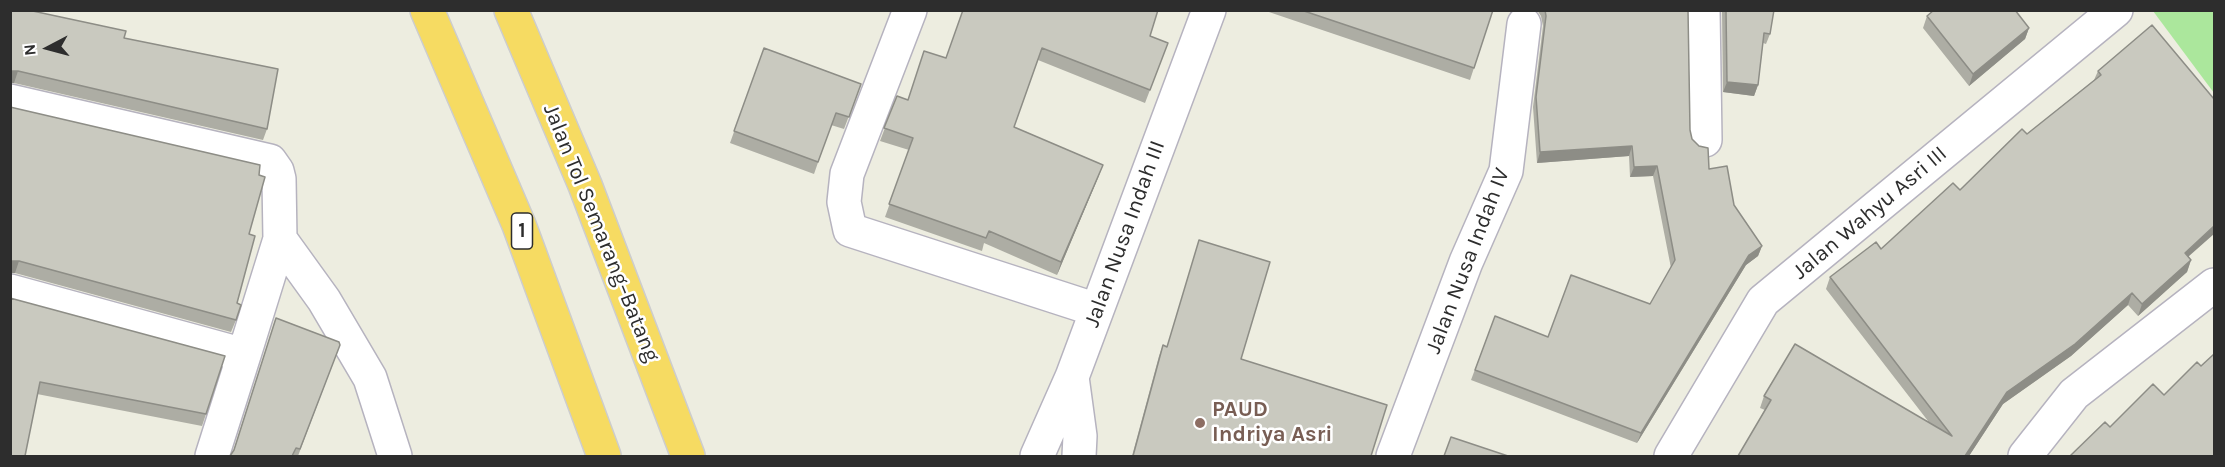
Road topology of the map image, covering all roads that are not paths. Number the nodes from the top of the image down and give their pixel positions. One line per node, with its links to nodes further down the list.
1 (427, 10): 19 (highway, 1)
2 (511, 10): 20 (highway, Jalan Tol Semarang–Batang)
3 (910, 10): 14 (street)
4 (1209, 10): 14 (street, Jalan Nusa Indah III)
5 (1703, 10): 10 (street)
6 (2116, 10): 7 (street, Jalan Wahyu Asri III)
7 (2080, 21): 24 (street, Jalan Wahyu Asri III)
8 (1524, 24): 23 (street, Jalan Nusa Indah IV)
9 (10, 101): 11 (street)
10 (1705, 140)
11 (280, 239): 15 (street); 18 (street)
12 (2214, 285): 25 (street)
13 (10, 291): 15 (street)
14 (1097, 310): 16 (street, Jalan Nusa Indah III)
15 (244, 355): 17 (street)
16 (1072, 377): 21 (street, Jalan Nusa Indah III); 22 (street)
17 (212, 456)
18 (395, 456)
19 (604, 456)
20 (688, 456)
21 (1037, 456)
22 (1079, 456)
23 (1394, 456)
24 (1671, 456)
25 (2025, 456)

